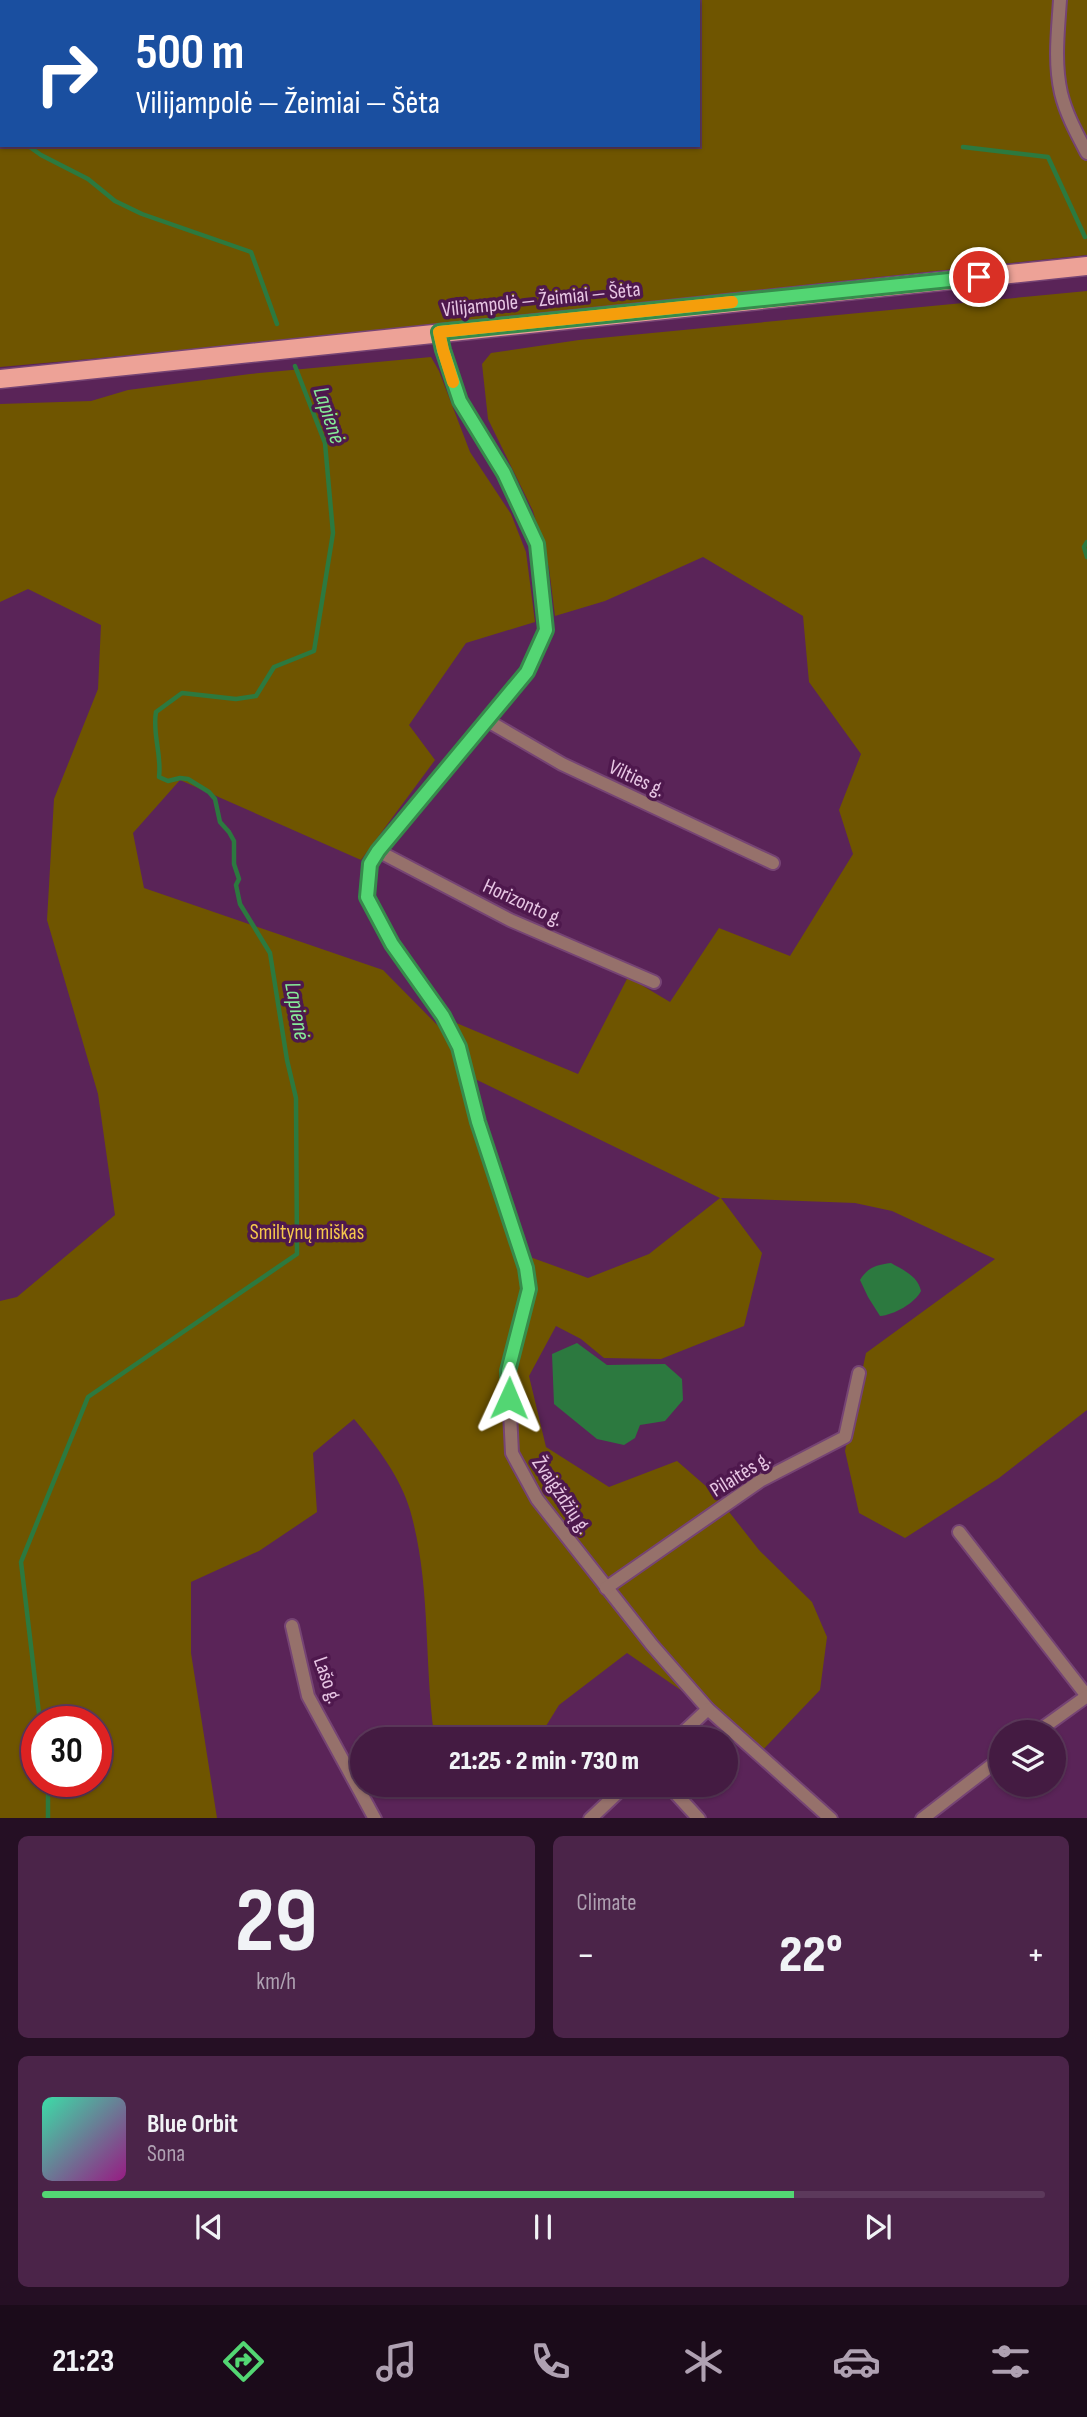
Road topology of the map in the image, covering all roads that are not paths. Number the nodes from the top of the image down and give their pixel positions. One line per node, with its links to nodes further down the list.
1 (1060, 0): 2 (street)
2 (1087, 153)
3 (1087, 266): 4 (main road, Vilijampolė — Žeimiai — Šėta)
4 (439, 332): 5 (main road, Vilijampolė — Žeimiai — Šėta); 6 (street, Žvaigždžių g.)
5 (0, 379)
6 (488, 721): 7 (street, Žvaigždžių g.); 8 (street, Vilties g.)
7 (378, 851): 9 (street, Horizonto g.); 12 (street, Žvaigždžių g.)
8 (773, 863)
9 (654, 982)
10 (859, 1373): 12 (street, Pilaitės g.)
11 (959, 1532): 14 (street)
12 (606, 1588): 15 (street, Žvaigždžių g.)
13 (292, 1626): 21 (street, Lašo g.)
14 (1087, 1696): 16 (street)
15 (708, 1709): 17 (street); 24 (street, Žvaigždžių g.)
16 (1054, 1720)
17 (689, 1727)
18 (989, 1767): 25 (street)
19 (613, 1797): 22 (street)
20 (679, 1797): 23 (street)
21 (375, 1818)
22 (590, 1818)
23 (699, 1818)
24 (831, 1818)
25 (922, 1818)

